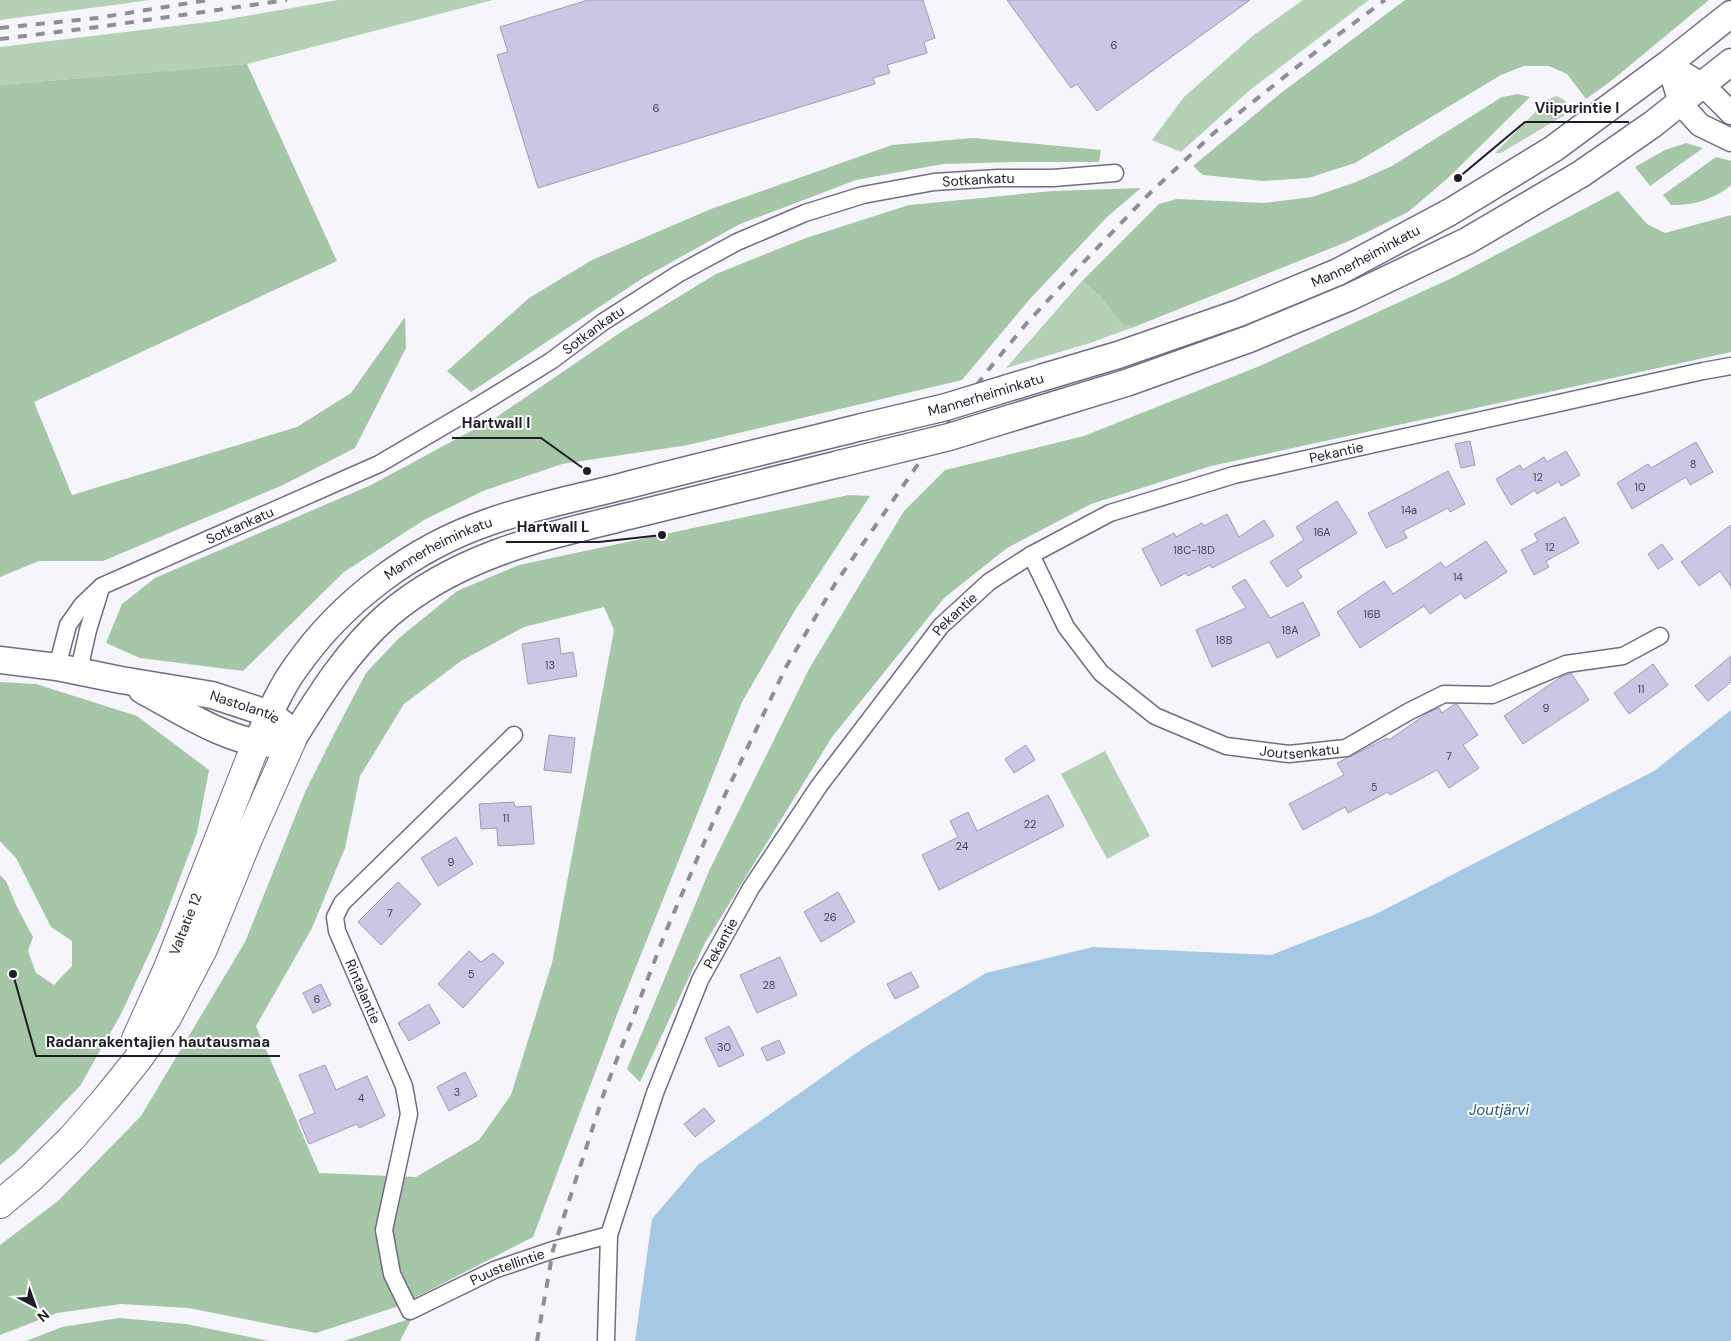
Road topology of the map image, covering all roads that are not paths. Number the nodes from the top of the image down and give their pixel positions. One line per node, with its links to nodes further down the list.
1 (1731, 14): 3 (main road, Mannerheiminkatu)
2 (1731, 62): 4 (main road, Mannerheiminkatu)
3 (1668, 64): 4 (main road); 5 (main road); 15 (main road, Mannerheiminkatu, bridge)
4 (1702, 85): 5 (main road, Mannerheiminkatu); 6 (main road)
5 (1680, 103): 7 (main road); 17 (main road, Mannerheiminkatu, bridge)
6 (1731, 113)
7 (1731, 140)
8 (1115, 173): 13 (street, Sotkankatu)
9 (1731, 366): 10 (street, Pekantie)
10 (1031, 555): 11 (street, Joutsenkatu); 21 (street, Pekantie)
11 (1660, 636)
12 (0, 660): 13 (main road, Nastolantie)
13 (68, 668): 14 (main road, Nastolantie)
14 (122, 680): 15 (main road, Nastolantie); 18 (main road, Nastolantie)
15 (270, 714): 17 (main road, Nastolantie); 18 (main road, Mannerheiminkatu)
16 (514, 735): 22 (street, Rintalantie)
17 (292, 740): 18 (main road, Nastolantie); 19 (highway, Valtatie 12)
18 (256, 744): 19 (highway, Valtatie 12)
19 (105, 1100): 20 (highway, Valtatie 12)
20 (0, 1204)
21 (609, 1235): 22 (street, Puustellintie); 23 (street, Pekantie)
22 (410, 1311)
23 (606, 1341)

